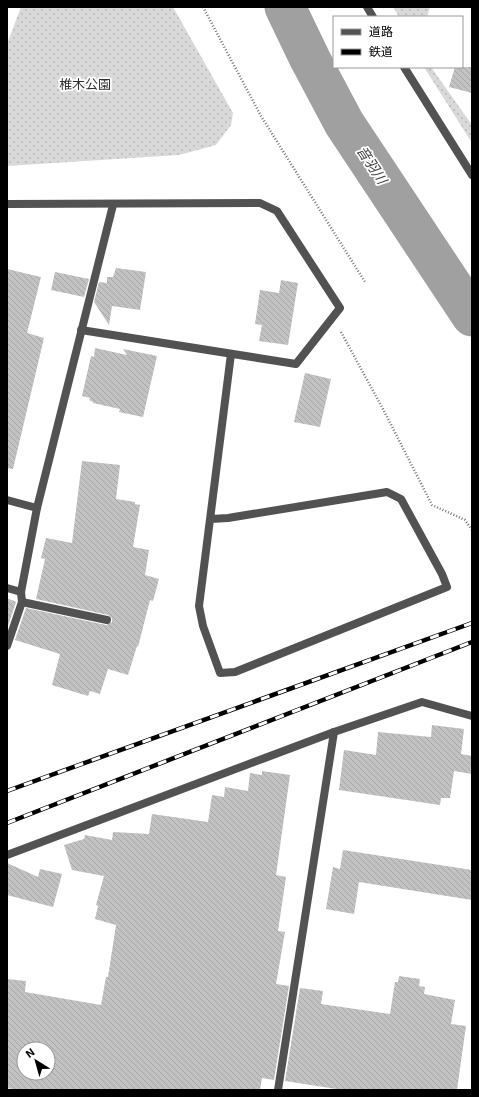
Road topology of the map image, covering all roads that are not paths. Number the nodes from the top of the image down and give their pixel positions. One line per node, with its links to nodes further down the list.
1 (367, 7): 2 (street)
2 (372, 16)
3 (405, 68): 4 (street)
4 (472, 175)
5 (7, 204): 6 (street)
6 (112, 205): 7 (street); 8 (street)
7 (81, 330): 8 (street); 10 (street)
8 (231, 354): 11 (street)
9 (7, 500): 10 (street)
10 (37, 508): 13 (street)
11 (211, 519): 11 (street)
12 (7, 588): 13 (street)
13 (21, 592): 14 (street)
14 (22, 602): 15 (street); 16 (street)
15 (107, 620)
16 (7, 646)
17 (472, 716): 18 (street)
18 (334, 732): 19 (street); 20 (street)
19 (7, 855)
20 (278, 1090)

